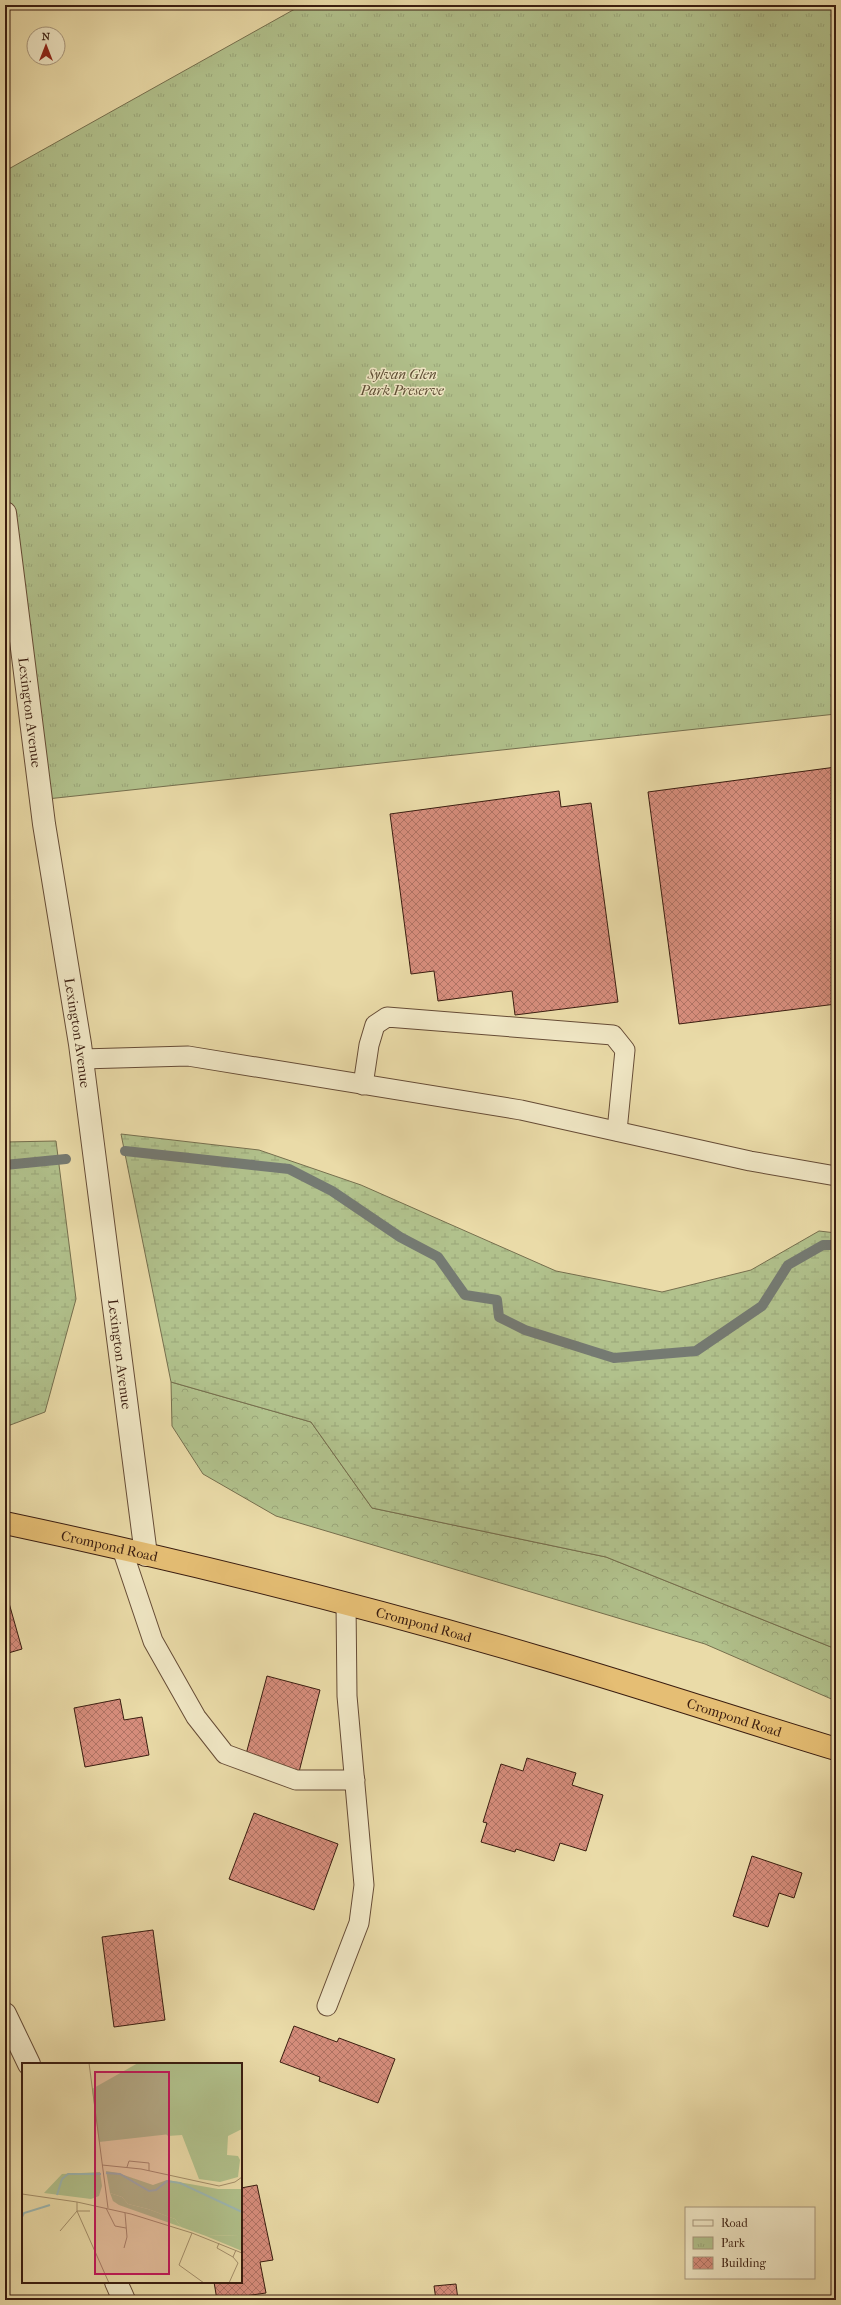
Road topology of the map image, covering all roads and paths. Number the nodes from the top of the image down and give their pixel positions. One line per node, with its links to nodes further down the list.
1 (5, 513): 2 (street, Lexington Avenue)
2 (82, 1059): 3 (lane); 8 (street, Lexington Avenue)
3 (363, 1085): 4 (lane); 4 (lane)
4 (617, 1131): 5 (lane)
5 (836, 1176)
6 (5, 1523): 7 (highway, Crompond Road)
7 (122, 1549): 8 (highway, Crompond Road); 11 (lane)
8 (146, 1554): 9 (highway, Crompond Road)
9 (346, 1604): 10 (highway, Crompond Road); 11 (lane)
10 (836, 1749)
11 (355, 1780): 12 (lane)
12 (327, 2006)
13 (5, 2014): 14 (street)
14 (29, 2063)
15 (116, 2283): 16 (street)
16 (124, 2300)

